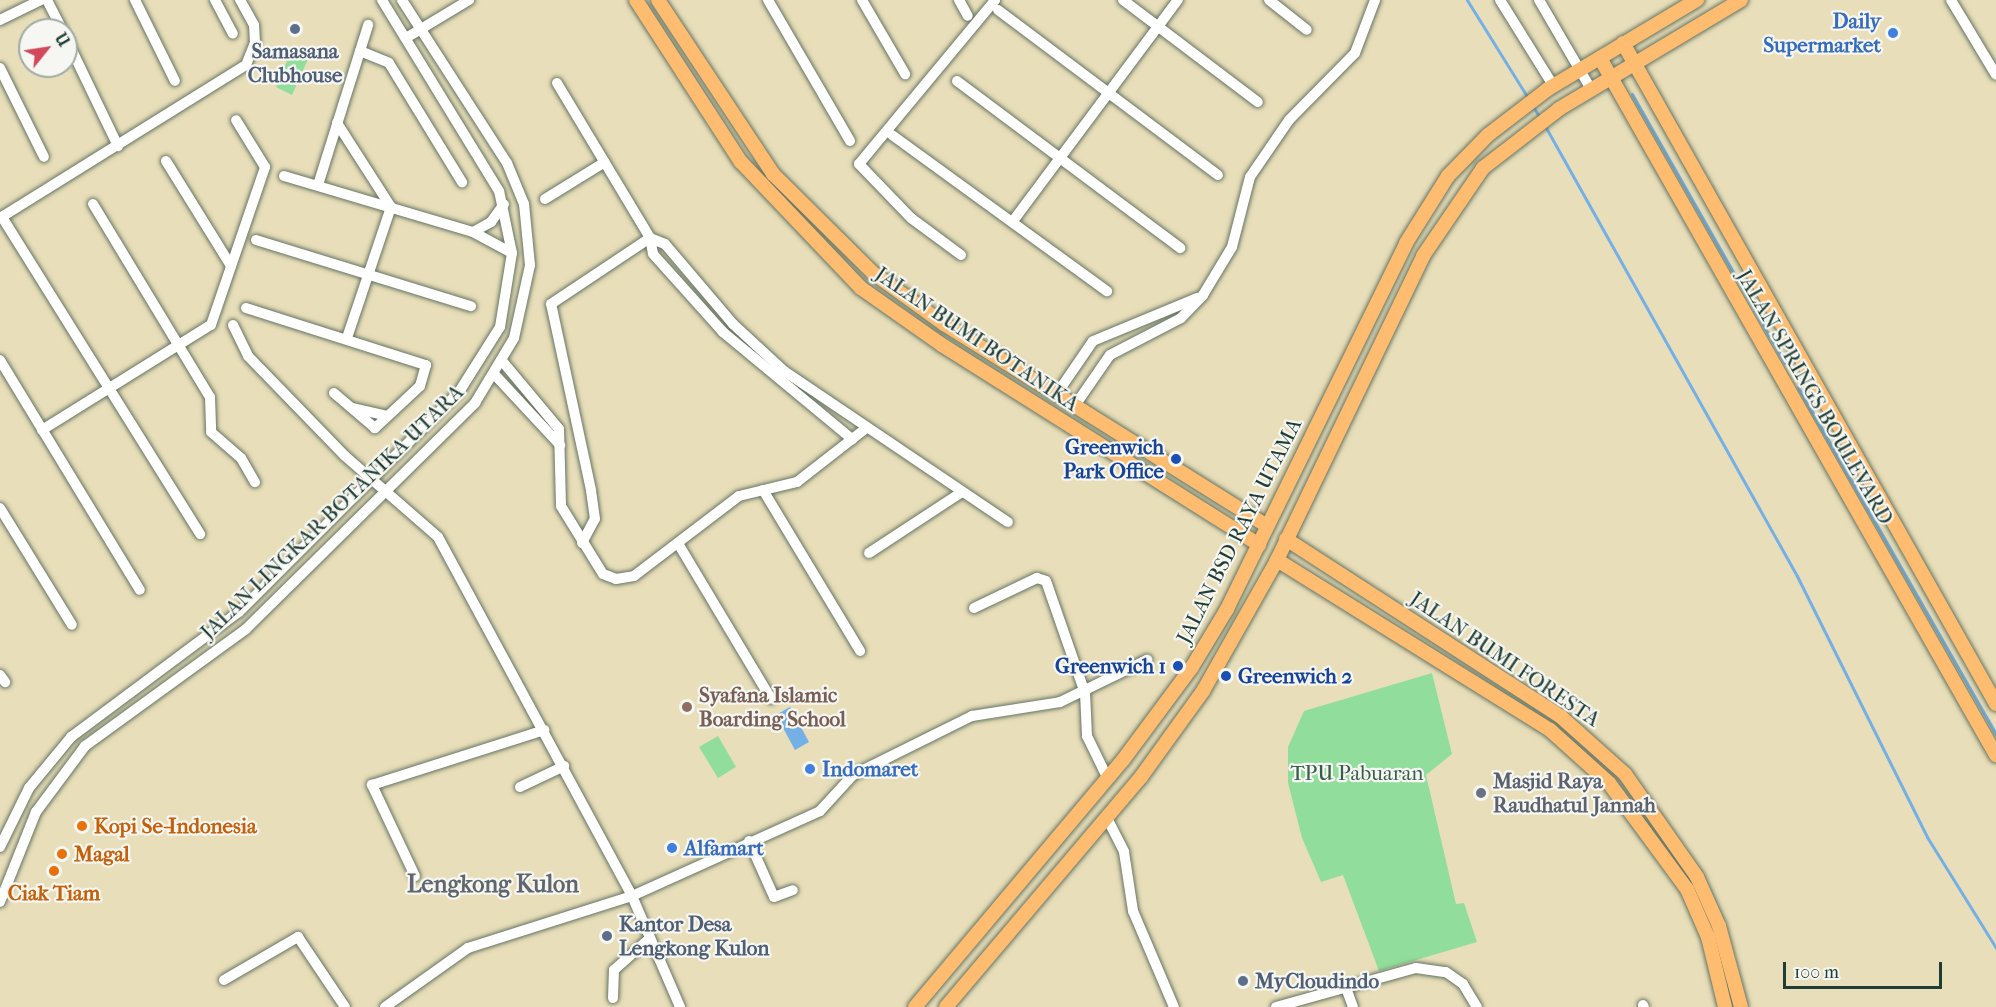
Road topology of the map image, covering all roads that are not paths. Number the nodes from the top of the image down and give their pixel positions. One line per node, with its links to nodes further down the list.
1 (42, 0): 26 (street)
2 (47, 0): 25 (street)
3 (135, 0): 43 (street)
4 (215, 0): 31 (street)
5 (240, 0): 54 (street)
6 (382, 0): 32 (street, JALAN LINGKAR BOTANIKA UTARA)
7 (402, 0): 29 (street, JALAN LINGKAR BOTANIKA UTARA)
8 (469, 0): 29 (street)
9 (636, 0): 78 (main road, JALAN BUMI BOTANIKA)
10 (658, 0): 76 (main road, JALAN BUMI BOTANIKA)
11 (768, 0): 53 (street)
12 (862, 0): 40 (street)
13 (959, 0): 24 (street)
14 (1123, 0): 28 (street)
15 (1178, 0): 28 (street)
16 (1269, 0): 30 (street)
17 (1375, 0): 80 (street)
18 (1500, 0): 46 (street)
19 (1539, 0): 39 (street)
20 (1697, 0): 33 (main road, JALAN BSD RAYA UTAMA)
21 (1741, 0): 37 (main road, JALAN BSD RAYA UTAMA)
22 (1951, 0): 41 (street)
23 (996, 5): 48 (street); 74 (street)
24 (968, 16)
25 (56, 18)
26 (0, 20)
27 (368, 25): 34 (street)
28 (1158, 26): 48 (street); 49 (street)
29 (421, 29): 32 (street); 87 (street, JALAN LINGKAR BOTANIKA UTARA)
30 (1307, 30)
31 (233, 34)
32 (406, 38): 65 (street, JALAN LINGKAR BOTANIKA UTARA)
33 (1623, 43): 35 (main road, JALAN BSD RAYA UTAMA); 37 (main road, JALAN SPRINGS BOULEVARD)
34 (360, 51): 51 (street); 61 (street)
35 (1600, 58): 39 (main road, JALAN BSD RAYA UTAMA); 42 (main road, JALAN SPRINGS BOULEVARD)
36 (78, 63): 54 (street)
37 (1634, 63): 42 (main road, JALAN BSD RAYA UTAMA); 88 (main road, JALAN SPRINGS BOULEVARD)
38 (0, 68): 55 (street)
39 (1580, 70): 46 (main road, JALAN BSD RAYA UTAMA); 47 (street)
40 (905, 74)
41 (1996, 75)
42 (1610, 78): 47 (main road, JALAN BSD RAYA UTAMA); 90 (main road, JALAN SPRINGS BOULEVARD)
43 (175, 81)
44 (957, 81): 56 (street)
45 (557, 82): 58 (street)
46 (1550, 87): 106 (main road, JALAN BSD RAYA UTAMA)
47 (1591, 89): 108 (main road, JALAN BSD RAYA UTAMA)
48 (1110, 93): 56 (street); 59 (street)
49 (1258, 102)
50 (236, 120): 75 (street)
51 (337, 123): 62 (street); 66 (street)
52 (892, 135): 68 (street)
53 (850, 141)
54 (118, 146): 67 (street)
55 (45, 157)
56 (1060, 159): 68 (street); 72 (street)
57 (166, 161): 75 (street)
58 (605, 162): 63 (street); 70 (street)
59 (1218, 175)
60 (285, 176): 62 (street)
61 (462, 182)
62 (318, 185): 66 (street)
63 (545, 199)
64 (93, 204): 85 (street)
65 (504, 204): 69 (street); 73 (street, JALAN LINGKAR BOTANIKA UTARA)
66 (391, 207): 69 (street); 77 (street)
67 (1, 218): 91 (street)
68 (1013, 220): 79 (street)
69 (473, 232): 73 (street)
70 (650, 238): 95 (street); 97 (street); 109 (street)
71 (256, 240): 77 (street)
72 (1180, 248)
73 (512, 253): 99 (street, JALAN LINGKAR BOTANIKA UTARA)
74 (961, 255)
75 (231, 266): 85 (street)
76 (873, 273): 78 (main road); 93 (main road, JALAN BUMI BOTANIKA)
77 (368, 274): 81 (street); 84 (street)
78 (861, 288): 110 (main road, JALAN BUMI BOTANIKA)
79 (1107, 291)
80 (1203, 295): 93 (street); 94 (street)
81 (471, 306)
82 (246, 308): 84 (street)
83 (233, 326): 99 (street)
84 (347, 338): 92 (street)
85 (180, 346): 91 (street); 100 (street)
86 (0, 360): 96 (street)
87 (503, 362): 89 (street, JALAN LINGKAR BOTANIKA UTARA); 98 (street)
88 (1805, 367): 90 (main road); 125 (main road, JALAN SPRINGS BOULEVARD)
89 (495, 375): 98 (street); 103 (street, JALAN LINGKAR BOTANIKA UTARA)
90 (1781, 380): 127 (main road, JALAN SPRINGS BOULEVARD)
91 (110, 390): 96 (street); 107 (street)
92 (334, 393)
93 (1056, 395): 94 (main road, JALAN BUMI BOTANIKA)
94 (1074, 407): 106 (main road, JALAN BUMI BOTANIKA)
95 (865, 429): 97 (street); 102 (street)
96 (42, 430): 114 (street)
97 (852, 439): 101 (street)
98 (560, 445): 109 (street)
99 (371, 480): 103 (street); 117 (street, JALAN LINGKAR BOTANIKA UTARA)
100 (255, 482)
101 (763, 490): 111 (street); 118 (street)
102 (962, 492): 105 (street); 112 (street)
103 (386, 494): 120 (street, JALAN LINGKAR BOTANIKA UTARA); 126 (street)
104 (0, 508): 116 (street)
105 (1008, 522)
106 (1267, 526): 110 (main road, JALAN BSD RAYA UTAMA)
107 (200, 534)
108 (1286, 540): 113 (main road, JALAN BSD RAYA UTAMA); 121 (main road, JALAN BUMI FORESTA)
109 (582, 543): 111 (street)
110 (1259, 545): 129 (main road, JALAN BSD RAYA UTAMA)
111 (679, 546): 123 (street)
112 (869, 553)
113 (1277, 560): 124 (main road, JALAN BUMI FORESTA); 131 (main road, JALAN BSD RAYA UTAMA)
114 (140, 590)
115 (974, 608): 122 (street)
116 (72, 625)
117 (192, 649): 120 (street); 133 (street, JALAN LINGKAR BOTANIKA UTARA)
118 (860, 651)
119 (1147, 660): 122 (street)
120 (202, 665): 137 (street, JALAN LINGKAR BOTANIKA UTARA)
121 (1513, 686): 124 (main road); 153 (main road, JALAN BUMI FORESTA)
122 (1084, 693): 129 (street); 132 (street)
123 (771, 699)
124 (1504, 701): 152 (main road, JALAN BUMI FORESTA)
125 (1996, 704)
126 (544, 730): 128 (street); 134 (street)
127 (1996, 755)
128 (564, 766): 130 (street); 136 (street)
129 (1107, 779): 146 (main road, JALAN BSD RAYA UTAMA)
130 (520, 787)
131 (1107, 818): 147 (main road, JALAN BSD RAYA UTAMA); 148 (street)
132 (749, 840): 135 (street); 136 (street)
133 (0, 847)
134 (415, 876)
135 (793, 890)
136 (632, 896): 138 (street); 144 (street)
137 (0, 902)
138 (650, 938): 141 (street); 145 (street)
139 (224, 980): 143 (street)
140 (1346, 985): 142 (street); 150 (street); 151 (street)
141 (613, 998)
142 (1301, 1002): 149 (street)
143 (345, 1007)
144 (385, 1007)
145 (680, 1007)
146 (915, 1007)
147 (946, 1007)
148 (1174, 1007)
149 (1276, 1007)
150 (1353, 1007)
151 (1477, 1007)
152 (1725, 1007)
153 (1741, 1007)

